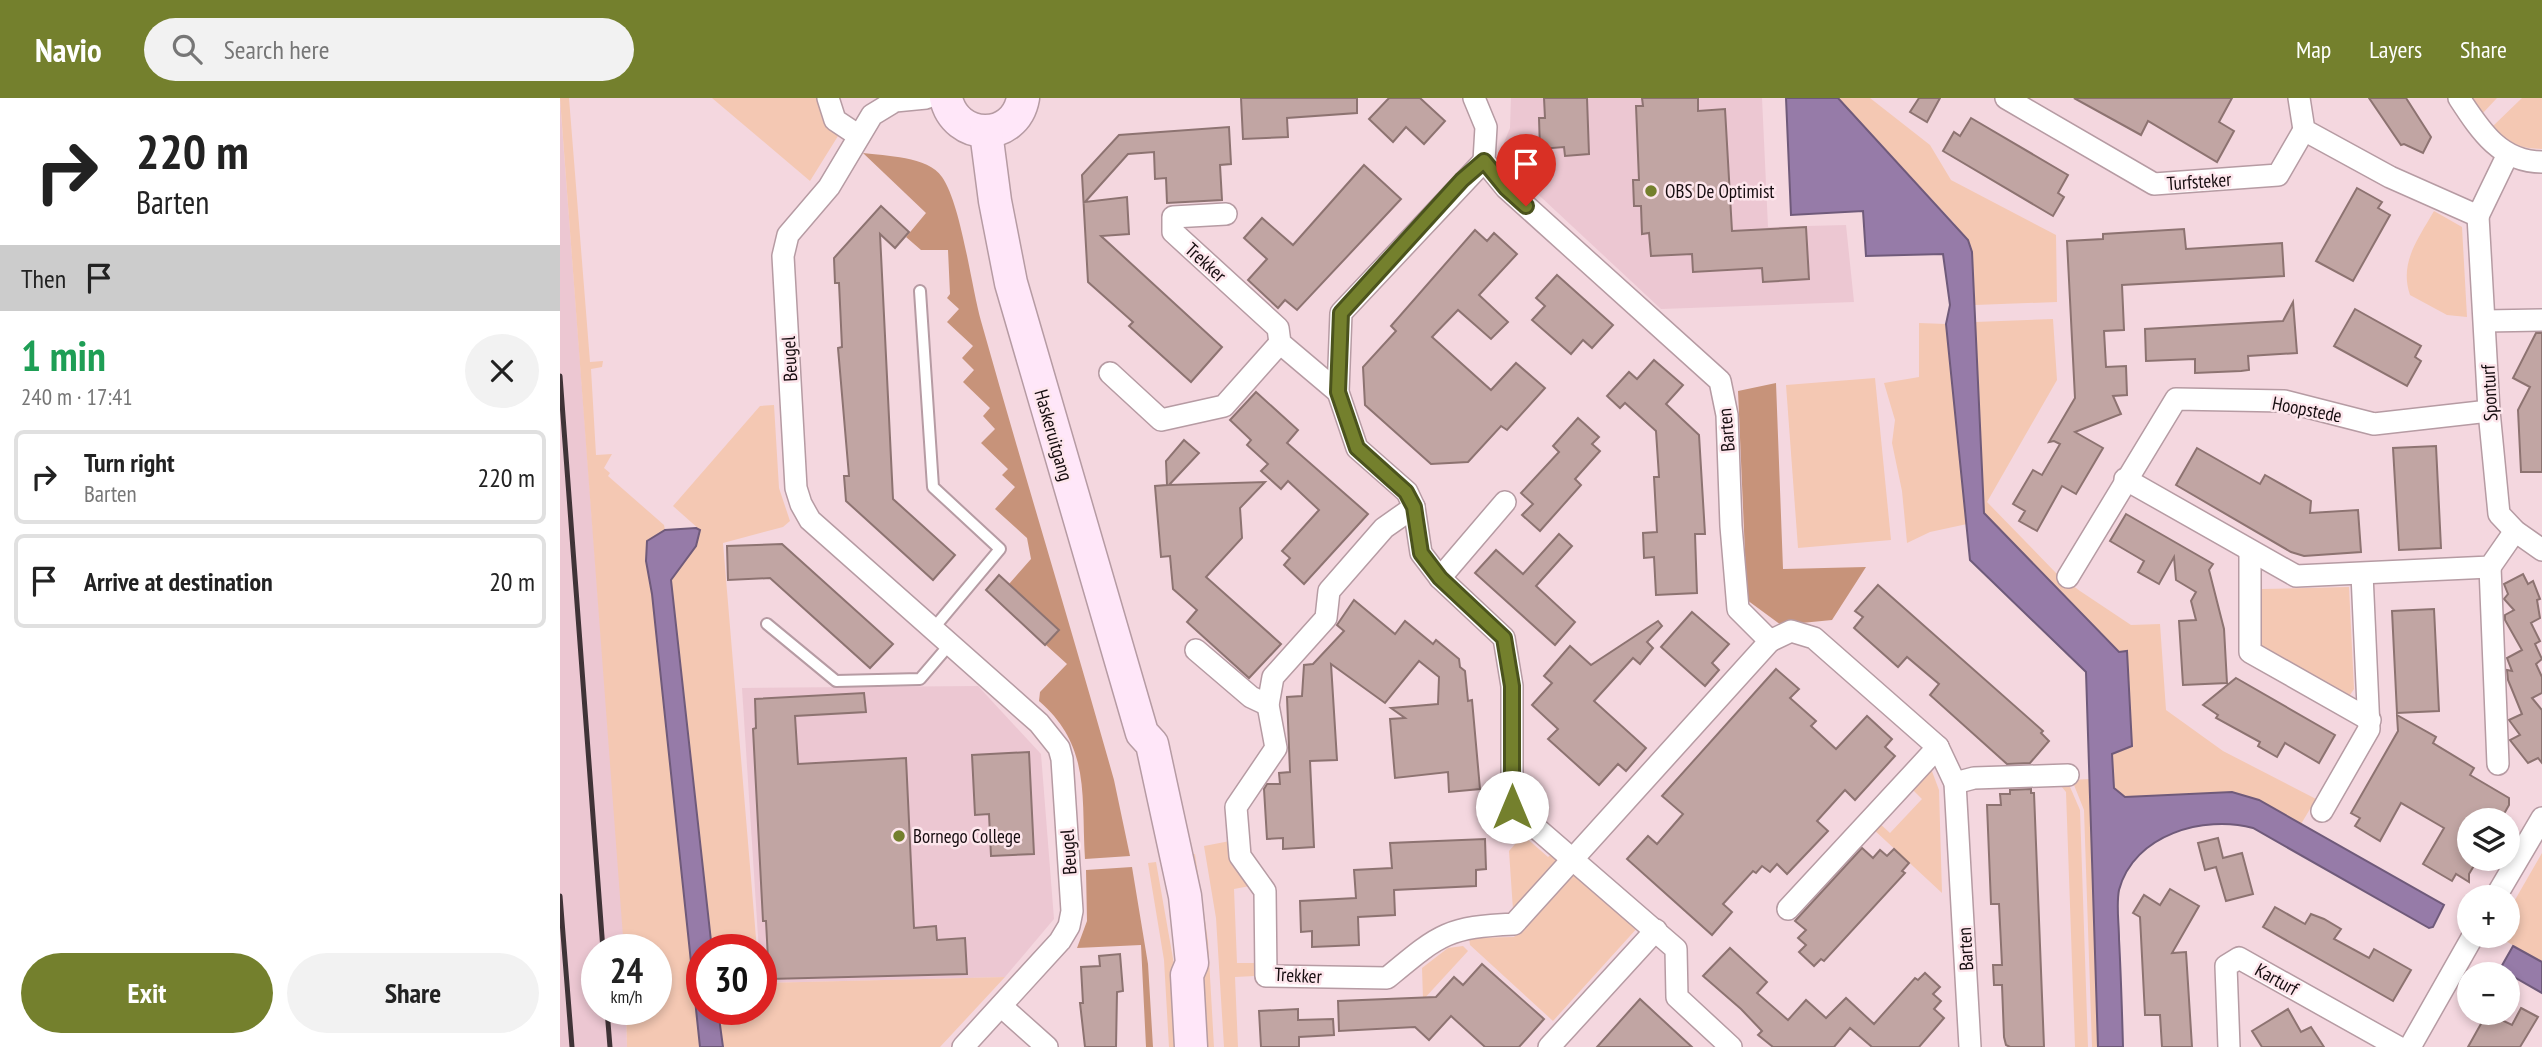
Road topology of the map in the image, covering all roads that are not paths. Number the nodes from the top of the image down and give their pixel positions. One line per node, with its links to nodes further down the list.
1 (828, 98): 11 (street)
2 (926, 98): 11 (street, Beugel)
3 (946, 98): 10 (main road)
4 (1023, 98): 10 (main road)
5 (1474, 98): 13 (street)
6 (2006, 98): 9 (street, Turfsteker)
7 (2299, 98): 9 (street)
8 (2459, 98): 12 (street)
9 (2304, 130): 16 (street)
10 (986, 132): 56 (main road, Haskeruitgang)
11 (859, 136): 35 (street, Beugel)
12 (2508, 154): 14 (street); 16 (street)
13 (1484, 161): 22 (street); 36 (street, Barten)
14 (2542, 162)
15 (1226, 214): 20 (street, Trekker)
16 (2477, 216): 19 (street, Sponturf)
17 (920, 291): 35 (lane)
18 (2542, 320): 19 (street)
19 (2485, 321): 23 (street, Sponturf)
20 (1280, 344): 21 (street); 22 (street, Trekker)
21 (1110, 373)
22 (1338, 392): 26 (street)
23 (2489, 411): 24 (street, Hoopstede); 27 (street, Sponturf)
24 (2125, 479): 29 (street); 32 (street, Hoopstede)
25 (1505, 502): 33 (street)
26 (1414, 507): 33 (street); 39 (street, Trekker)
27 (2515, 531): 28 (street, Sponturf); 30 (street)
28 (2542, 550)
29 (2250, 551): 31 (street); 40 (street)
30 (2490, 567): 31 (street); 42 (street)
31 (2362, 574): 40 (street)
32 (2068, 577)
33 (1440, 578): 47 (street)
34 (767, 624): 37 (lane)
35 (933, 629): 37 (street, Beugel)
36 (1770, 641): 41 (street, Barten); 47 (street, Trekker)
37 (950, 645): 52 (street, Beugel)
38 (1196, 650): 39 (street)
39 (1268, 705): 47 (street, Trekker)
40 (2370, 720): 45 (street)
41 (1938, 747): 44 (street, Barten); 49 (street)
42 (2498, 764)
43 (2068, 775): 44 (street)
44 (1955, 783): 53 (street, Barten)
45 (2322, 811)
46 (2542, 818): 48 (street)
47 (1575, 859): 50 (street)
48 (2503, 885)
49 (1788, 909)
50 (1656, 930): 57 (street); 58 (street)
51 (2466, 948): 61 (street)
52 (1001, 1006): 54 (street, Beugel); 55 (street)
53 (1965, 1042)
54 (963, 1047)
55 (1048, 1047)
56 (1191, 1047)
57 (1549, 1047)
58 (1731, 1047)
59 (2229, 1047): 60 (street, Karturf)
60 (2398, 1047)
61 (2410, 1047)

